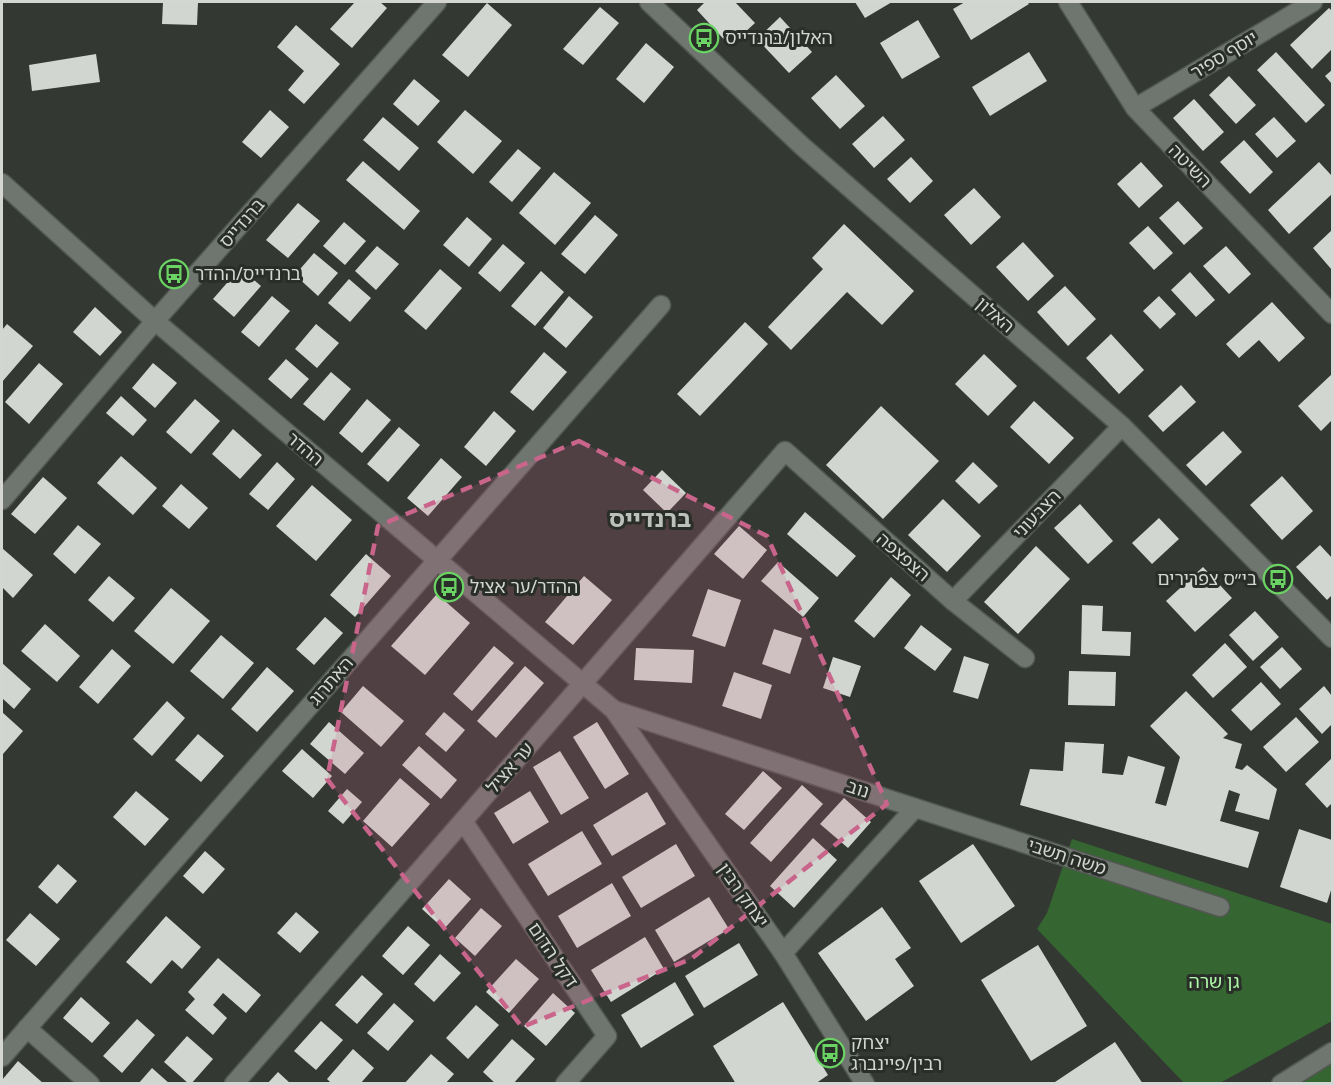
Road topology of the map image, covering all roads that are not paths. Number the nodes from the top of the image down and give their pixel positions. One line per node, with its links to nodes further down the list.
1 (437, 2): 9 (street, ברנדייס)
2 (649, 2): 10 (street, האלון)
3 (1068, 2): 5 (street, השיטה)
4 (1313, 2): 5 (street, יוסף ספיר)
5 (1135, 108): 8 (street, השיטה)
6 (2, 183): 9 (street, ההדר)
7 (661, 304): 13 (street, האתרוג)
8 (1332, 314)
9 (155, 321): 12 (street, ברנדייס); 13 (street, ההדר)
10 (1122, 426): 14 (street, הצבעוני); 15 (street, האלון)
11 (785, 452): 14 (street, הצפצפה); 17 (street, ער אציל)
12 (2, 500)
13 (436, 561): 17 (street, ההדר); 23 (street, האתרוג)
14 (953, 601): 16 (street, הצפצפה)
15 (1332, 638)
16 (1025, 658)
17 (583, 685): 18 (street, ההדר); 20 (street, ער אציל)
18 (614, 710): 19 (street, נוב); 22 (street, יצחק רבין)
19 (915, 808): 21 (street, משה תשבי); 22 (street)
20 (463, 821): 27 (street, ער אציל); 28 (street, דקל הדום)
21 (1220, 907)
22 (783, 953): 29 (street, יצחק רבין)
23 (27, 1028): 25 (street, האתרוג); 26 (street)
24 (1332, 1052): 30 (street)
25 (2, 1057)
26 (90, 1083)
27 (234, 1083)
28 (565, 1083)
29 (865, 1083)
30 (1281, 1083)

